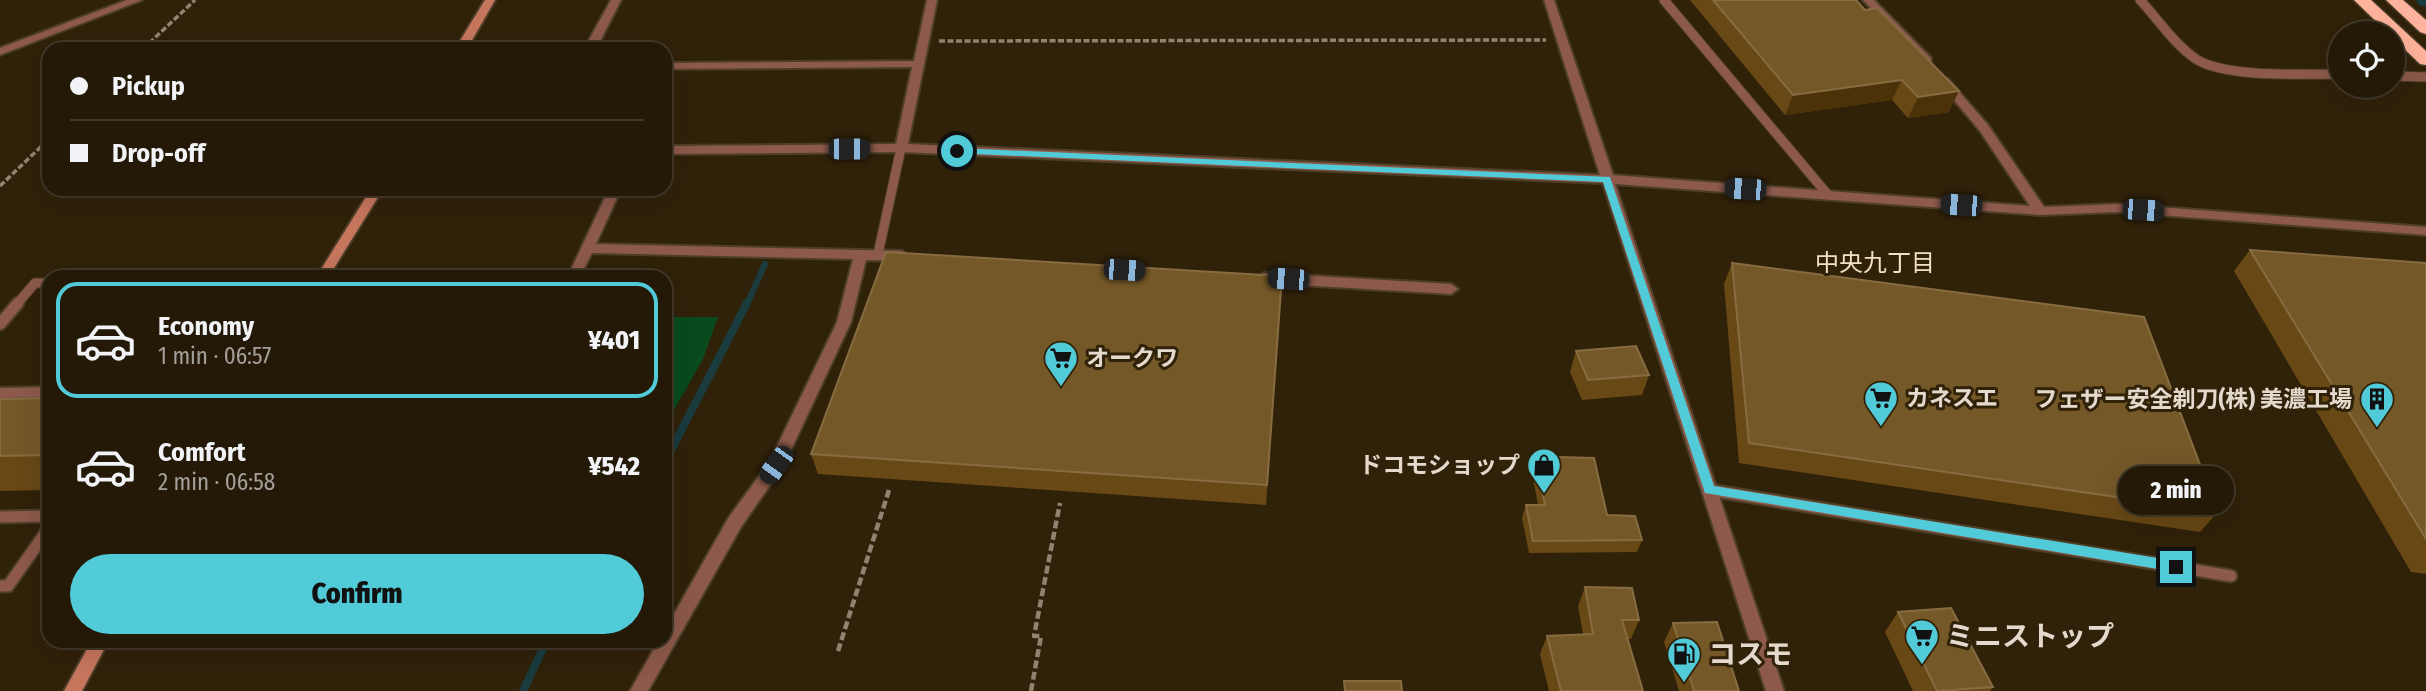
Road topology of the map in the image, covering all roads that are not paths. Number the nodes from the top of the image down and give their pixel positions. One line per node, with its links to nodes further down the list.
1 (137, 0): 14 (street)
2 (490, 0): 12 (street)
3 (616, 0): 13 (street)
4 (932, 0): 16 (street)
5 (1549, 0): 23 (street)
6 (1664, 0): 24 (lane)
7 (1868, 0): 27 (street)
8 (2140, 0): 18 (lane)
9 (2362, 0): 15 (highway)
10 (2394, 0): 11 (highway)
11 (2426, 29)
12 (465, 42)
13 (594, 42)
14 (0, 52)
15 (2426, 60)
16 (919, 64): 17 (street); 21 (street)
17 (672, 66)
18 (2328, 74)
19 (2405, 76): 20 (lane)
20 (2426, 77)
21 (901, 148): 22 (street); 23 (street); 31 (lane)
22 (672, 150)
23 (1607, 179): 24 (street); 41 (street)
24 (1828, 195): 27 (street)
25 (373, 196): 33 (street)
26 (612, 196): 29 (street)
27 (2040, 211): 28 (street)
28 (2426, 231)
29 (589, 248): 30 (street); 34 (street)
30 (861, 254): 31 (street); 47 (street)
31 (878, 254): 32 (street)
32 (919, 257)
33 (328, 270)
34 (577, 270)
35 (1247, 277): 37 (street)
36 (42, 284): 38 (lane)
37 (1451, 289)
38 (0, 324)
39 (42, 392): 40 (street)
40 (0, 393)
41 (1709, 490): 45 (lane); 52 (street)
42 (42, 516): 43 (lane)
43 (0, 517)
44 (42, 538): 46 (lane)
45 (2231, 576)
46 (0, 586)
47 (672, 633)
48 (97, 648): 50 (street)
49 (663, 648): 51 (street)
50 (73, 691)
51 (639, 691)
52 (1775, 691)

